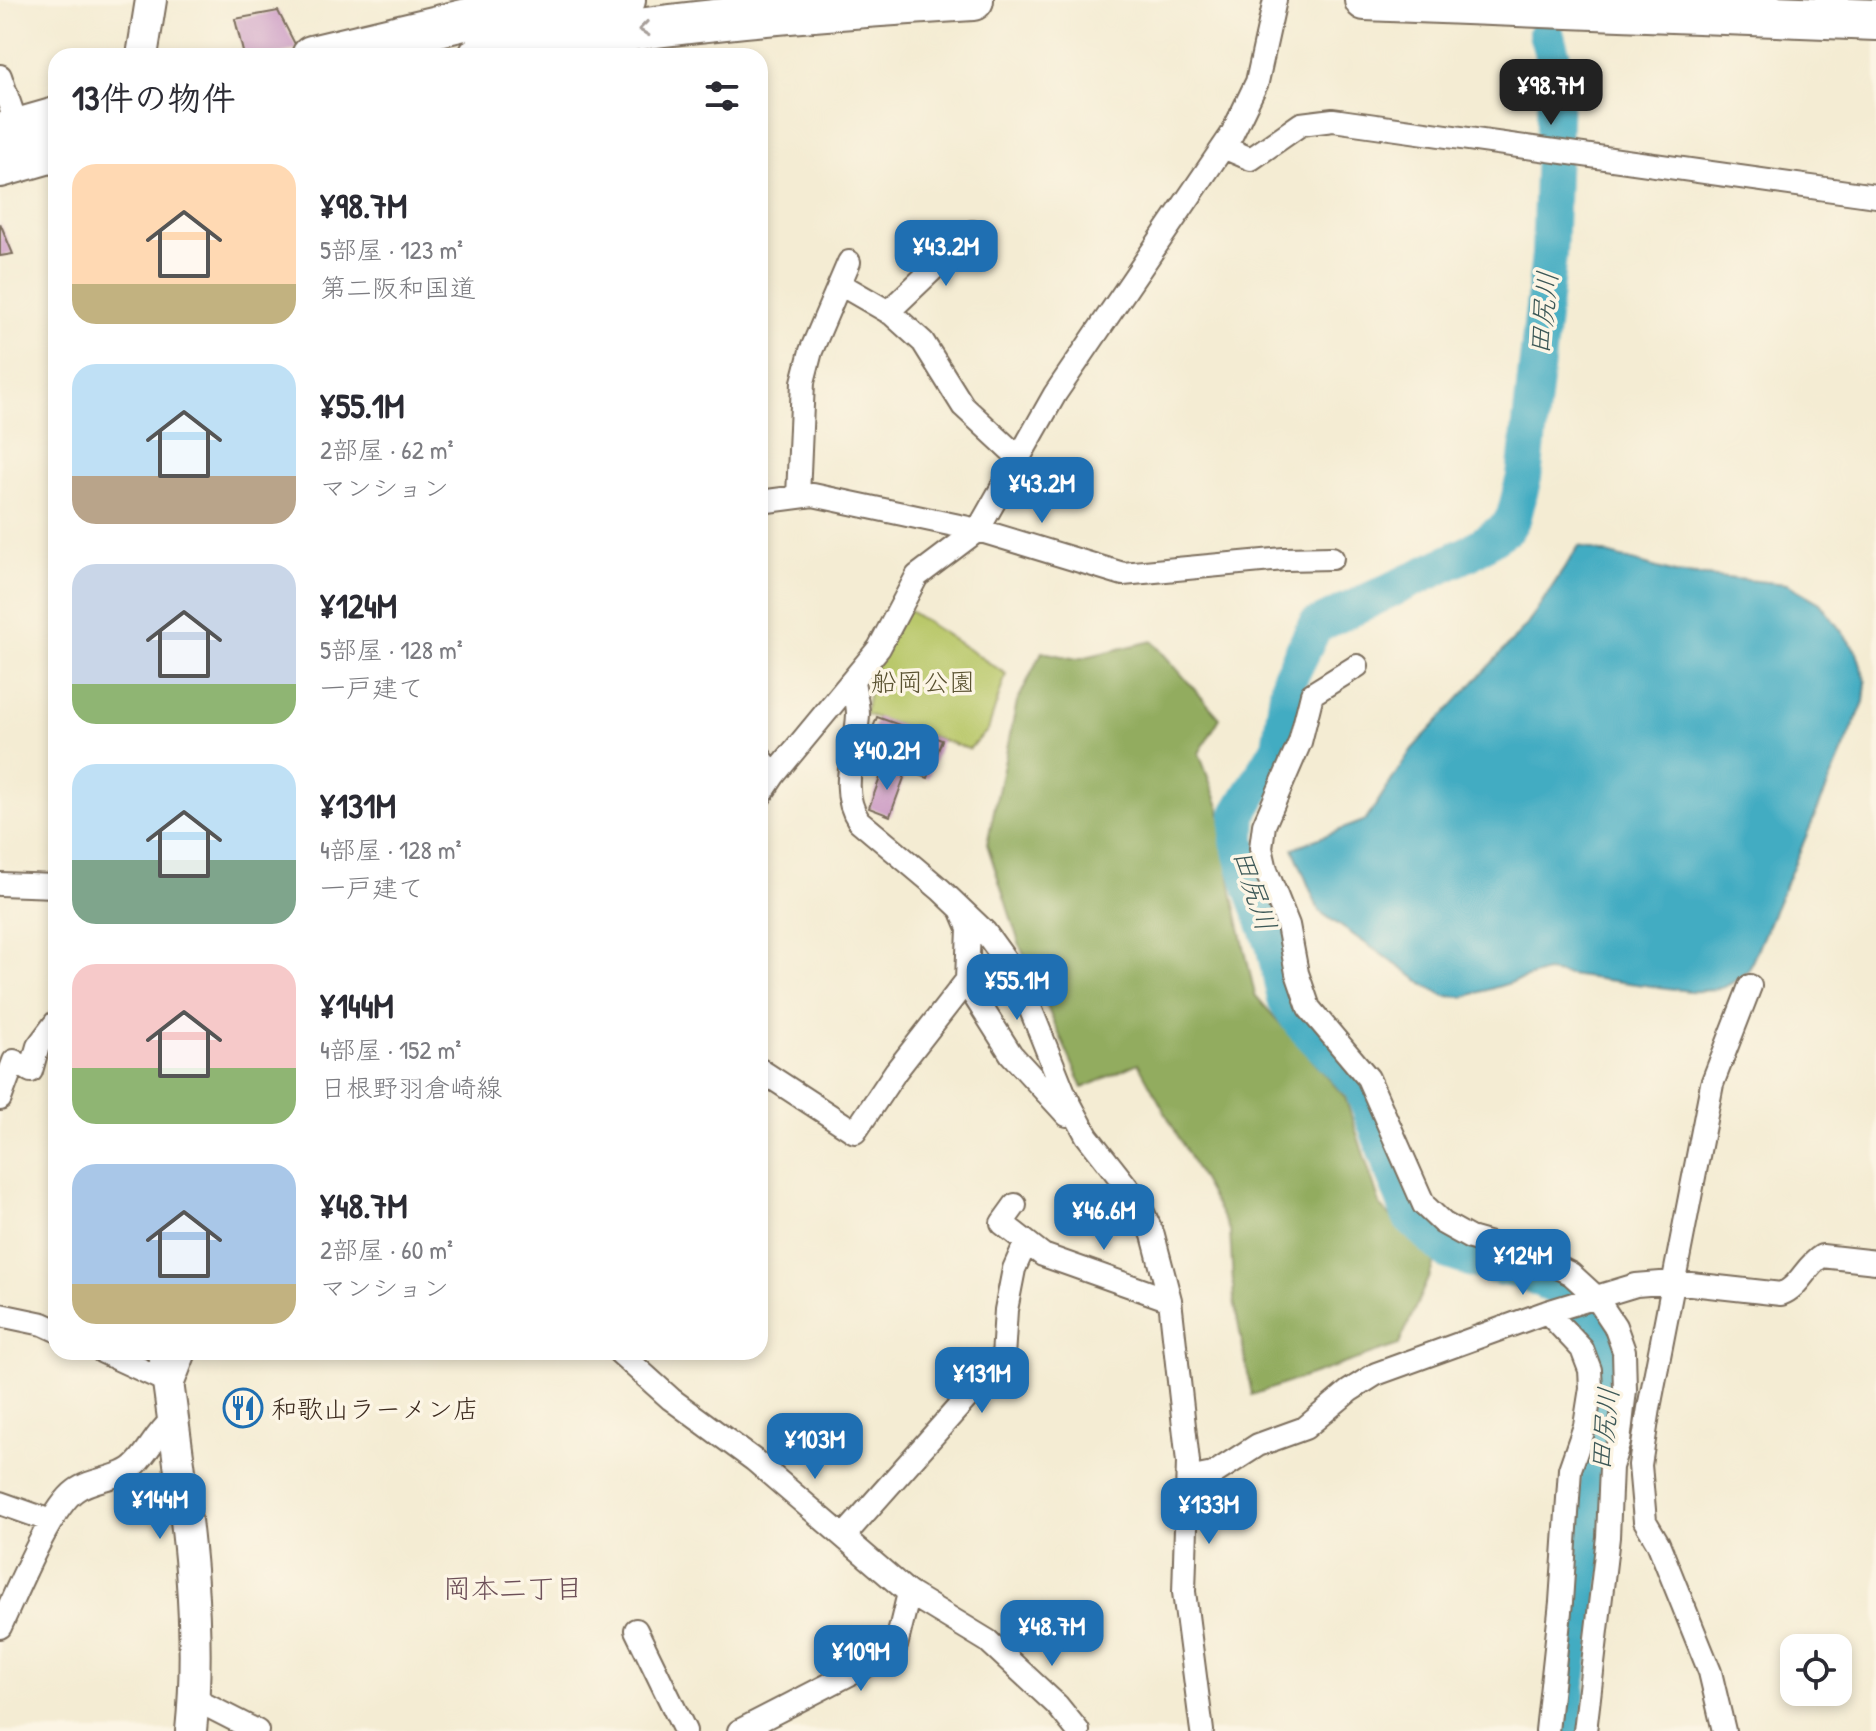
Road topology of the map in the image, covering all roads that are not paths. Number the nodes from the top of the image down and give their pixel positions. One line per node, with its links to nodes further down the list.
1 (151, 0): 7 (main road)
2 (625, 0): 8 (highway)
3 (973, 0): 9 (highway, one-way to 9)
4 (1275, 0): 13 (street)
5 (1365, 0): 6 (highway)
6 (1876, 20)
7 (143, 48)
8 (346, 48)
9 (518, 48)
10 (0, 76): 12 (street)
11 (48, 120): 12 (highway)
12 (9, 132)
13 (1223, 147): 16 (street); 21 (street)
14 (48, 153): 15 (highway)
15 (0, 167)
16 (1876, 196)
17 (972, 232): 20 (street)
18 (849, 262): 19 (street)
19 (840, 284): 20 (street); 22 (street)
20 (888, 312): 21 (street)
21 (1019, 458): 24 (street)
22 (798, 496): 23 (street); 24 (street)
23 (768, 501)
24 (978, 530): 25 (street); 27 (street)
25 (1332, 558)
26 (1357, 666): 44 (street)
27 (853, 682): 29 (street); 33 (street)
28 (768, 767): 29 (street)
29 (774, 775): 30 (street)
30 (768, 784)
31 (0, 884): 32 (street)
32 (48, 886)
33 (961, 909): 34 (street); 39 (street)
34 (967, 980): 37 (street); 39 (street)
35 (1750, 986): 43 (street)
36 (48, 1033): 38 (street)
37 (768, 1075)
38 (0, 1099)
39 (1087, 1136): 45 (street)
40 (1015, 1205): 41 (street)
41 (1026, 1242): 45 (street); 57 (street)
42 (1876, 1262): 43 (street)
43 (1673, 1282): 44 (street); 70 (street)
44 (1595, 1296): 46 (street); 69 (street)
45 (1170, 1300): 54 (street)
46 (1547, 1312): 54 (street); 68 (street)
47 (0, 1315): 48 (street)
48 (48, 1326)
49 (114, 1360): 53 (street)
50 (165, 1360): 53 (main road)
51 (182, 1360): 53 (street)
52 (628, 1360): 57 (street)
53 (170, 1399): 56 (street); 61 (main road)
54 (1188, 1479): 67 (street)
55 (0, 1503): 56 (street)
56 (51, 1521): 59 (street)
57 (844, 1536): 58 (street)
58 (909, 1593): 65 (street); 66 (street)
59 (0, 1627)
60 (636, 1630): 64 (street)
61 (194, 1699): 62 (main road); 63 (street)
62 (191, 1731)
63 (257, 1731)
64 (685, 1731)
65 (739, 1731)
66 (1078, 1731)
67 (1202, 1731)
68 (1547, 1731)
69 (1585, 1731)
70 (1724, 1731)

